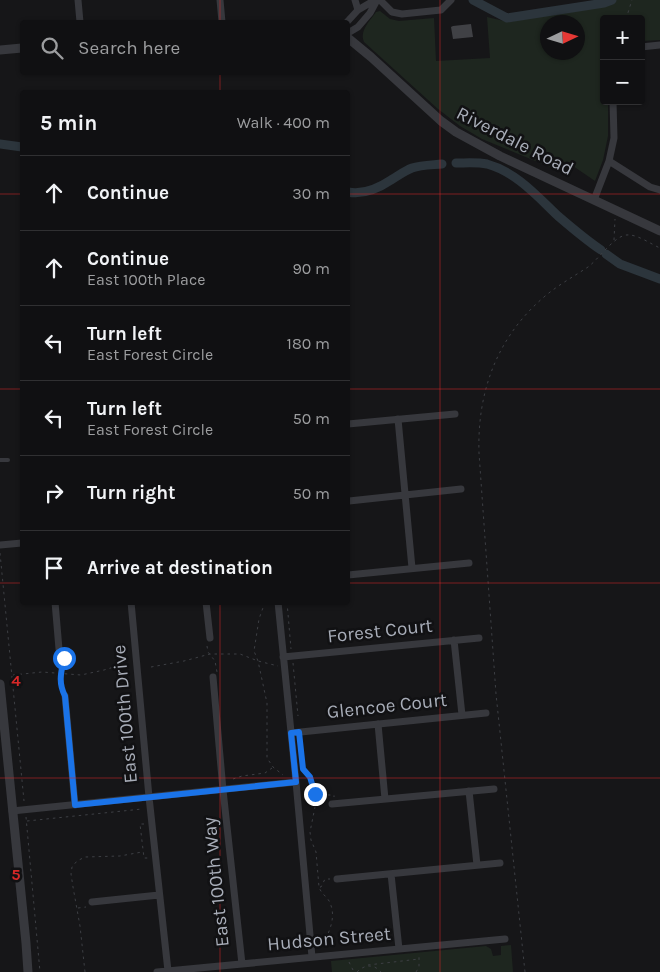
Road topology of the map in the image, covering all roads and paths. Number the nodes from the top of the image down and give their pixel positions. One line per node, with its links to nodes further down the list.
1 (78, 0): 9 (street)
2 (220, 0): 10 (street)
3 (355, 0): 7 (street)
4 (377, 0): 5 (street); 7 (street); 12 (street)
5 (451, 0)
6 (632, 0): 8 (path)
7 (358, 10): 11 (street)
8 (627, 15)
9 (80, 20)
10 (222, 20)
11 (349, 20)
12 (350, 31)
13 (350, 40): 21 (street, Riverdale Road)
14 (660, 45): 15 (street)
15 (645, 47)
16 (20, 48): 17 (street)
17 (0, 50)
18 (613, 105): 19 (street)
19 (608, 161): 20 (street); 21 (street)
20 (660, 190)
21 (594, 200): 22 (street, Riverdale Road)
22 (614, 209): 23 (street, Riverdale Road); 24 (path)
23 (660, 231)
24 (614, 241): 25 (path); 111 (path)
25 (660, 248)
26 (455, 414): 27 (street)
27 (398, 419): 28 (street); 32 (street)
28 (350, 424)
29 (0, 460): 30 (lane)
30 (8, 460)
31 (461, 488): 32 (street)
32 (405, 494): 33 (street); 38 (street)
33 (350, 501)
34 (20, 543): 35 (street)
35 (0, 545)
36 (0, 550): 58 (path)
37 (469, 563): 38 (street)
38 (412, 568): 39 (street)
39 (350, 575)
40 (55, 605): 49 (street)
41 (131, 605): 75 (street, East 100th Drive)
42 (206, 605): 46 (street)
43 (264, 605): 53 (path)
44 (278, 605): 52 (street)
45 (287, 605): 51 (path)
46 (210, 638): 50 (path)
47 (480, 638): 48 (street, Forest Court)
48 (454, 640): 51 (street, Forest Court); 63 (street)
49 (59, 649): 57 (path)
50 (210, 654): 53 (path); 55 (path); 59 (path)
51 (292, 656): 52 (street, Forest Court); 65 (path)
52 (283, 657): 56 (street)
53 (258, 661): 56 (path); 67 (path)
54 (124, 664): 57 (path)
55 (152, 667)
56 (284, 667): 66 (street)
57 (61, 673): 58 (path); 61 (path)
58 (12, 676): 80 (path)
59 (213, 677): 72 (street, East 100th Way)
60 (0, 684): 81 (street)
61 (65, 696): 78 (street)
62 (486, 713): 63 (street, Glencoe Court)
63 (462, 715): 64 (street, Glencoe Court)
64 (378, 724): 65 (street, Glencoe Court); 76 (street)
65 (299, 732): 66 (street, Glencoe Court); 74 (path)
66 (291, 733): 70 (street)
67 (273, 767): 68 (path); 69 (path)
68 (283, 775)
69 (232, 779)
70 (296, 782): 72 (street); 98 (street)
71 (494, 789): 73 (street)
72 (223, 790): 75 (street); 100 (street, East 100th Way)
73 (469, 792): 76 (street); 87 (street)
74 (315, 794): 77 (path); 90 (path)
75 (149, 797): 78 (street); 91 (street, East 100th Drive)
76 (385, 799): 77 (street)
77 (333, 804)
78 (75, 805): 80 (street)
79 (144, 809): 82 (path)
80 (25, 810): 81 (street); 82 (path)
81 (12, 811): 103 (street)
82 (26, 821): 104 (path)
83 (146, 823): 84 (path)
84 (142, 852): 85 (path); 105 (path)
85 (150, 858)
86 (500, 863): 87 (street)
87 (477, 865): 88 (street)
88 (391, 874): 89 (street); 95 (street)
89 (337, 879): 90 (path)
90 (319, 887): 94 (path)
91 (159, 895): 92 (street); 102 (street, East 100th Drive)
92 (92, 902)
93 (505, 939): 95 (street, Hudson Street)
94 (320, 949)
95 (399, 949): 97 (street, Hudson Street)
96 (419, 953): 99 (path)
97 (346, 954): 98 (street, Hudson Street); 107 (path)
98 (312, 957): 100 (street, Hudson Street)
99 (420, 959): 101 (path); 110 (path)
100 (242, 964): 102 (street, Hudson Street)
101 (368, 965): 108 (path); 109 (path)
102 (168, 971): 106 (street, Hudson Street)
103 (28, 972)
104 (40, 972)
105 (85, 972)
106 (157, 972)
107 (354, 972)
108 (357, 972)
109 (381, 972)
110 (416, 972)
111 (525, 972)

